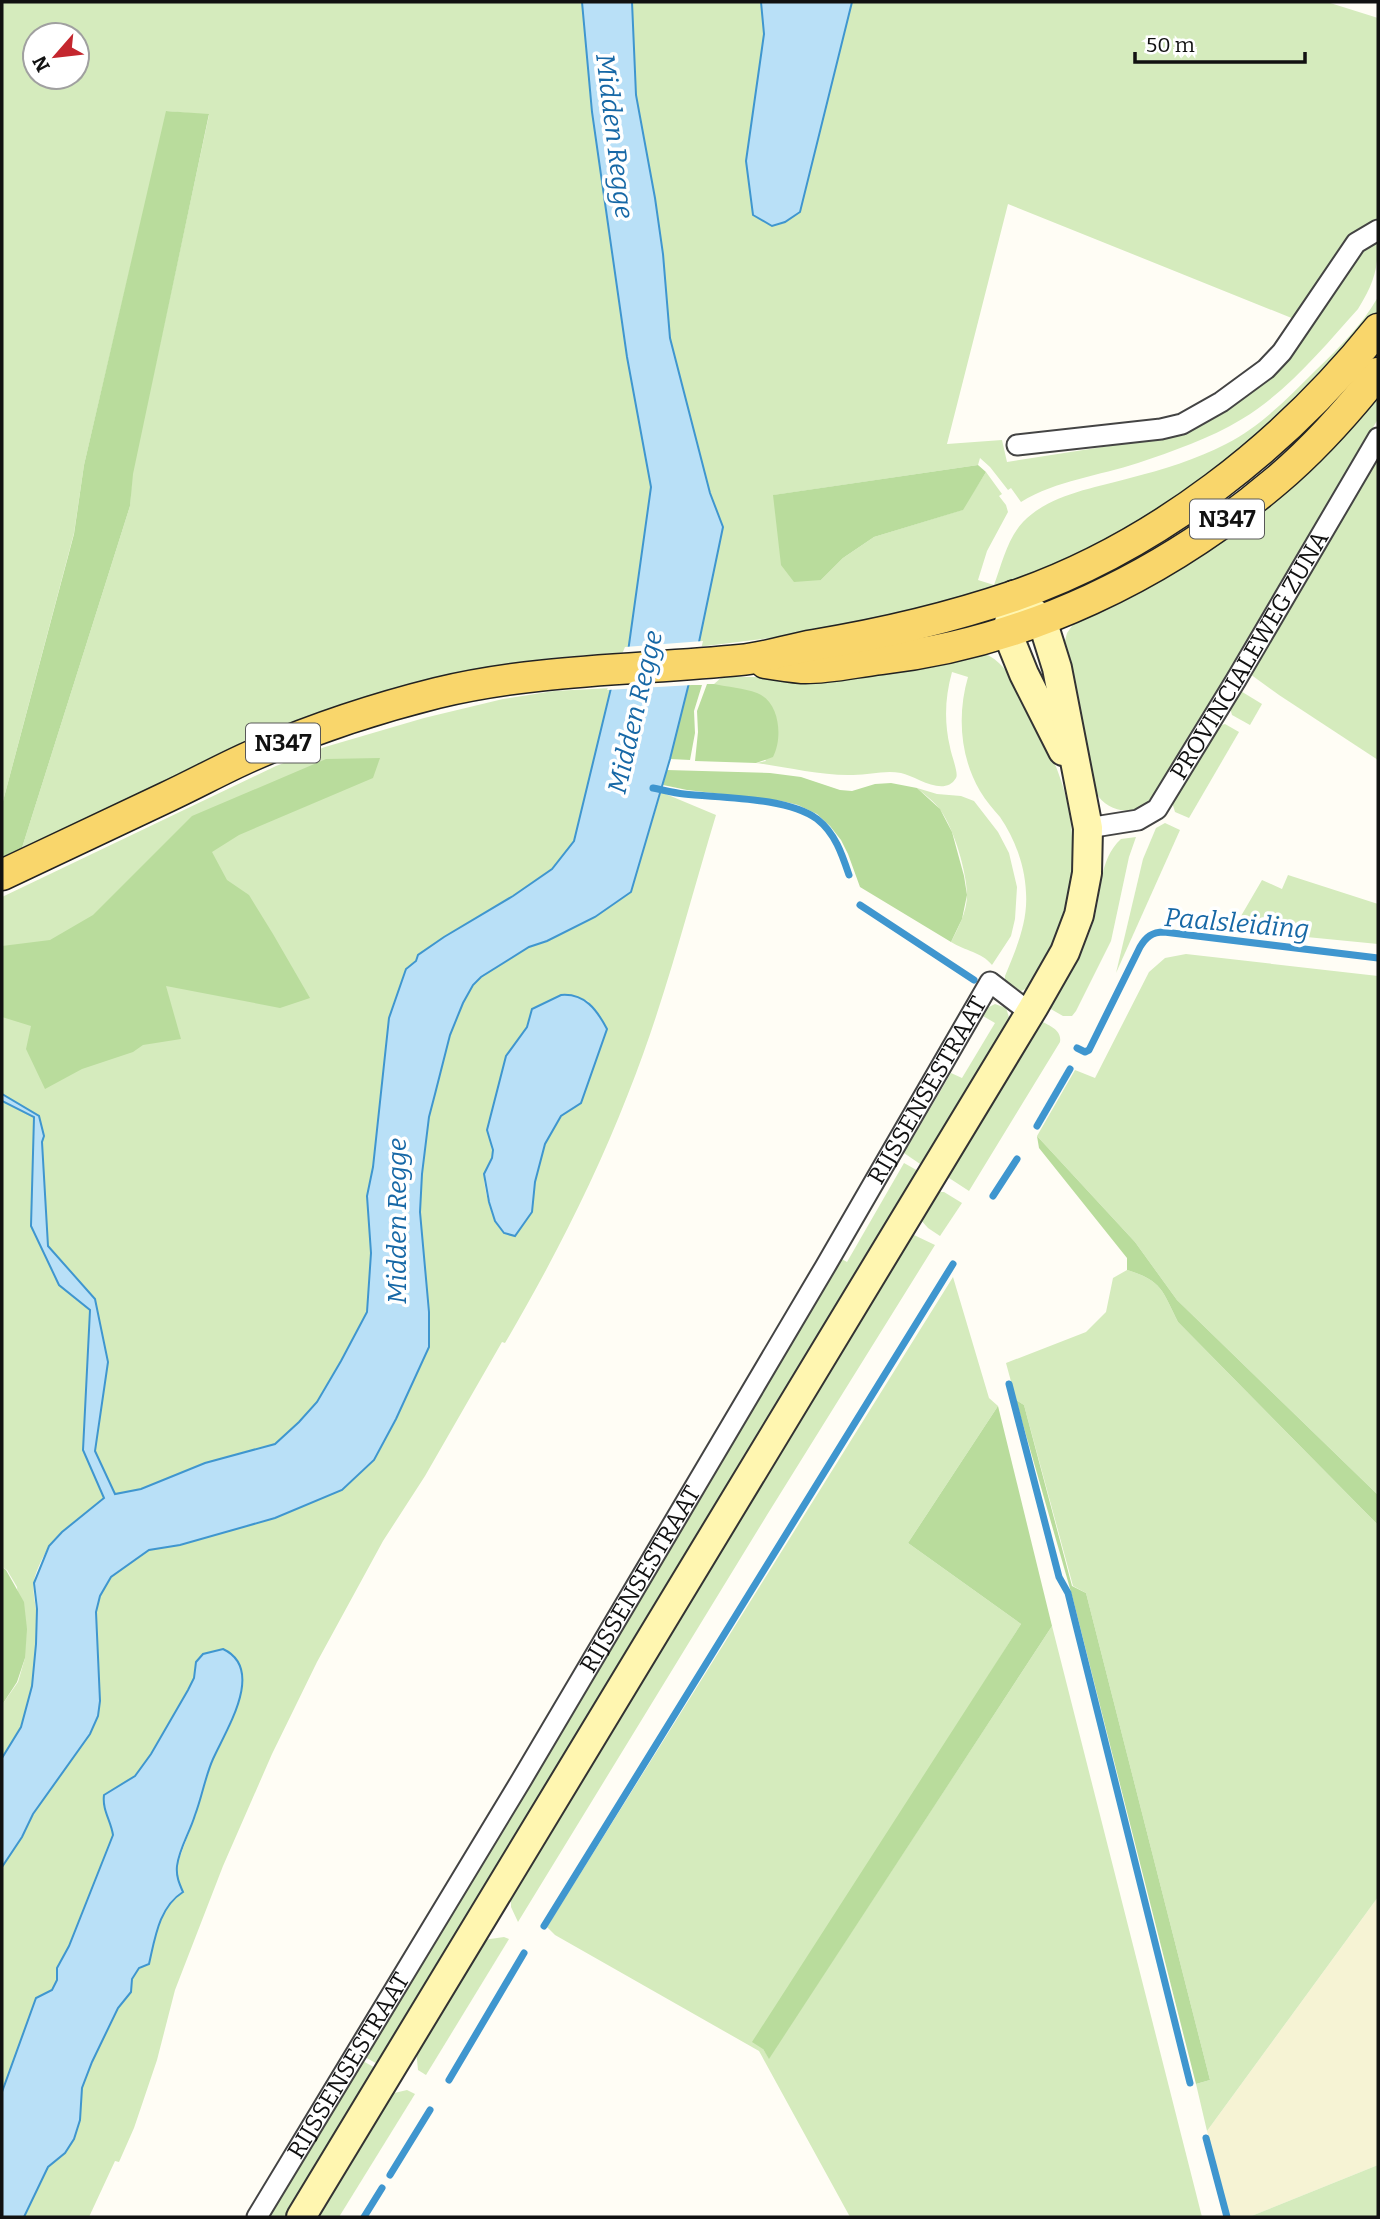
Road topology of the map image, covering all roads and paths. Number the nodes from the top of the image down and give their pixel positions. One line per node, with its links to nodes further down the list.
1 (1378, 230): 5 (street)
2 (1378, 329): 6 (main road, N347)
3 (1378, 373): 7 (main road, N347)
4 (1378, 438): 11 (street, PROVINCIALEWEG ZUNA)
5 (1017, 445)
6 (1014, 596): 7 (main road); 8 (main road); 9 (main road, N347)
7 (1042, 620): 8 (main road, N347); 10 (main road, RIJSSENSESTRAAT)
8 (1007, 632): 9 (main road, N347); 10 (main road, RIJSSENSESTRAAT)
9 (730, 661): 12 (main road, N347)
10 (1078, 780): 11 (main road, RIJSSENSESTRAAT)
11 (1088, 828): 13 (main road, RIJSSENSESTRAAT)
12 (2, 874)
13 (1033, 1008): 14 (street, RIJSSENSESTRAAT); 15 (main road, RIJSSENSESTRAAT)
14 (257, 2217)
15 (301, 2217)

